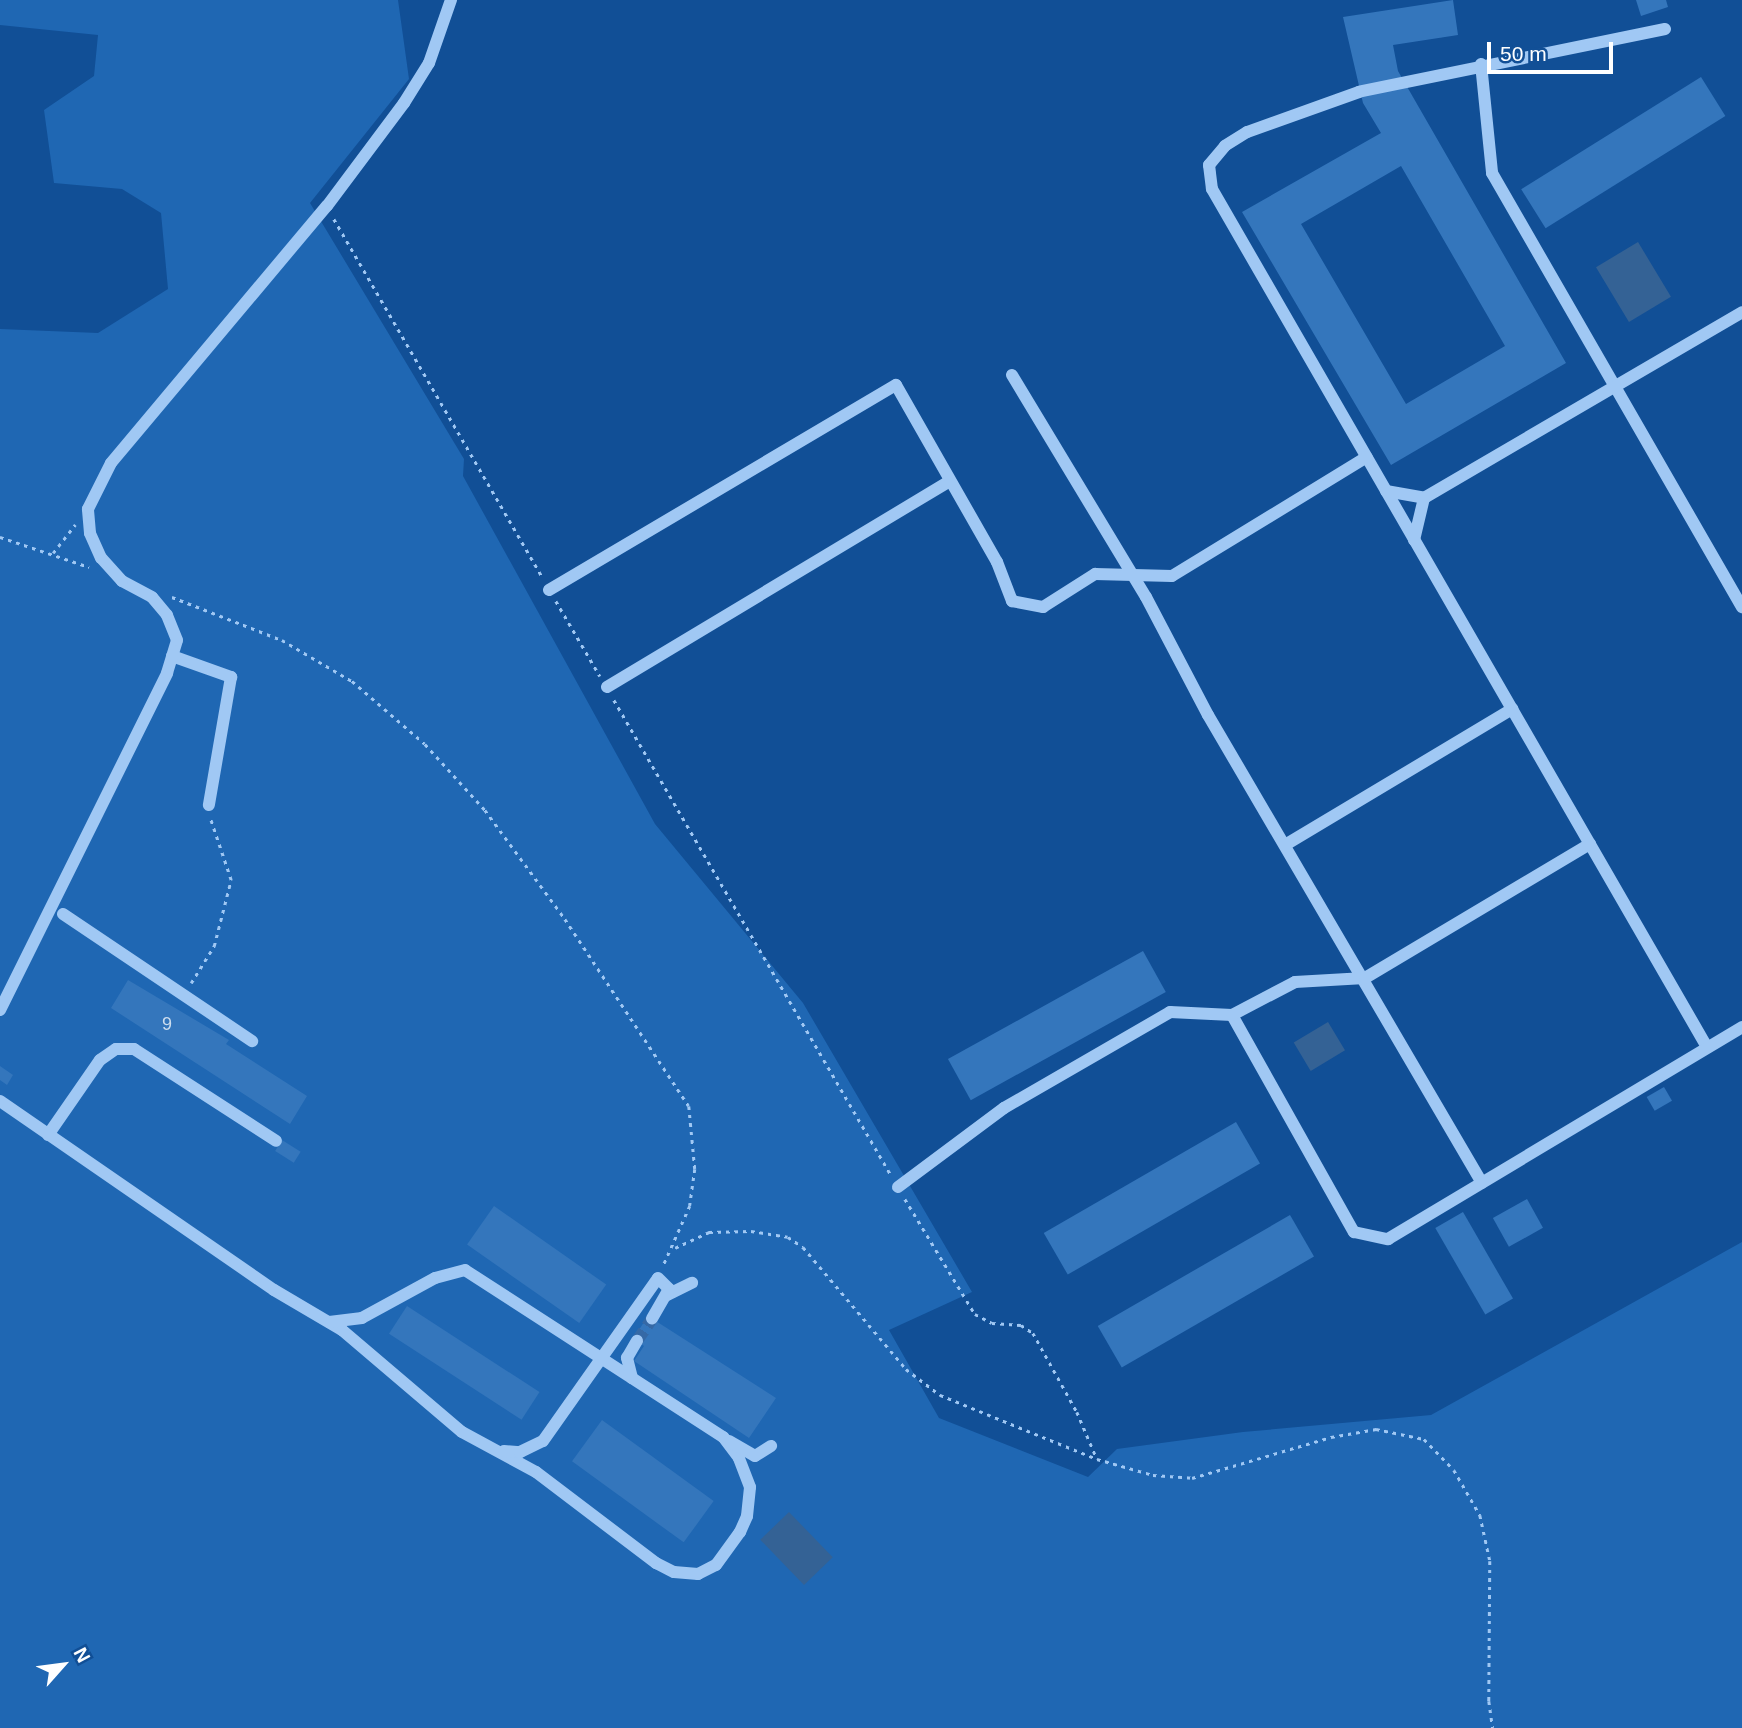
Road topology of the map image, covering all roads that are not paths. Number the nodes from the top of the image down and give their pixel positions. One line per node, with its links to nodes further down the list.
1 (451, 0): 15 (lane)
2 (1665, 29): 3 (lane)
3 (1481, 64): 6 (lane); 7 (lane)
4 (1742, 312): 6 (lane)
5 (1012, 375): 12 (lane)
6 (1615, 386): 10 (lane); 14 (lane)
7 (1367, 457): 9 (lane); 12 (lane)
8 (950, 481): 12 (lane); 13 (lane); 16 (lane)
9 (1386, 491): 10 (lane); 11 (lane)
10 (1424, 498): 11 (lane)
11 (1414, 540): 17 (lane)
12 (1134, 576): 20 (lane)
13 (549, 590)
14 (1742, 607)
15 (172, 656): 18 (lane); 23 (lane)
16 (607, 687)
17 (1512, 709): 19 (lane); 20 (lane)
18 (209, 805)
19 (1590, 844): 22 (lane); 27 (lane)
20 (1285, 845): 22 (lane)
21 (63, 914): 26 (lane)
22 (1365, 978): 24 (lane); 31 (lane)
23 (0, 1010)
24 (1232, 1015): 31 (lane); 32 (lane)
25 (1742, 1027): 27 (lane)
26 (252, 1041)
27 (1707, 1047): 31 (lane)
28 (0, 1101): 29 (lane)
29 (48, 1135): 30 (lane); 38 (lane)
30 (276, 1141)
31 (1482, 1183)
32 (898, 1187)
33 (663, 1266): 34 (lane)
34 (651, 1283): 36 (lane); 40 (lane)
35 (692, 1283): 36 (lane)
36 (667, 1295): 37 (lane)
37 (652, 1319)
38 (329, 1322): 40 (lane); 44 (lane)
39 (637, 1341): 41 (lane)
40 (600, 1357): 41 (lane); 44 (lane)
41 (632, 1378): 42 (lane)
42 (723, 1437): 43 (lane); 44 (lane)
43 (771, 1446)
44 (491, 1449)

